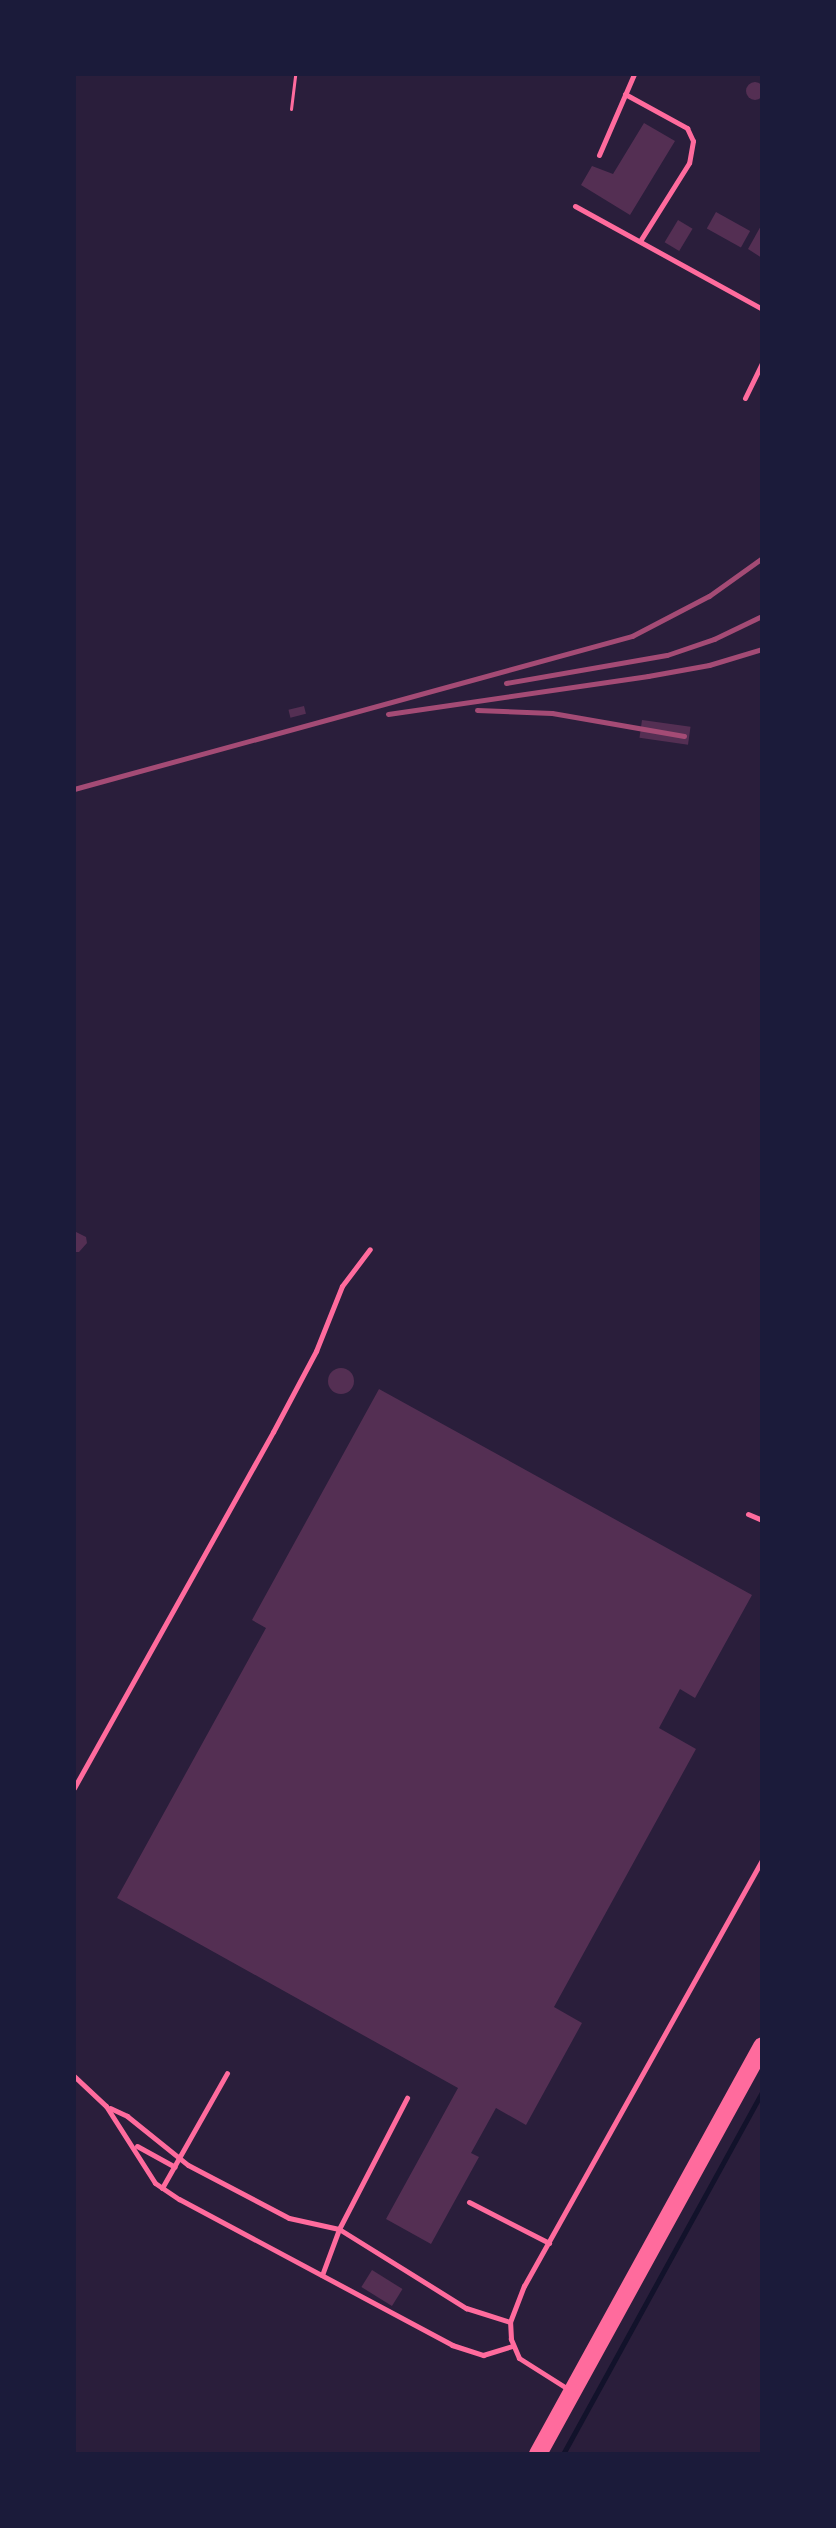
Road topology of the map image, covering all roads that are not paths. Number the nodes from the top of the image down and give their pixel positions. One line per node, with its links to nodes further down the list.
1 (634, 74): 2 (lane)
2 (625, 94): 3 (lane); 5 (lane)
3 (599, 155)
4 (575, 206): 5 (lane)
5 (640, 242): 6 (lane)
6 (762, 309)
7 (762, 363): 8 (lane)
8 (745, 398)
9 (370, 1249): 12 (lane)
10 (748, 1514): 11 (lane)
11 (762, 1520)
12 (74, 1788)
13 (762, 1860): 25 (lane)
14 (762, 2047): 29 (highway)
15 (227, 2073): 20 (lane)
16 (74, 2076): 18 (lane)
17 (407, 2098): 24 (lane)
18 (106, 2106): 19 (lane); 20 (lane)
19 (133, 2143): 21 (lane); 22 (lane)
20 (180, 2158): 21 (lane); 24 (lane)
21 (175, 2167): 22 (lane)
22 (162, 2188): 26 (lane)
23 (469, 2202): 25 (lane)
24 (339, 2229): 26 (lane); 27 (lane)
25 (549, 2243): 27 (lane)
26 (322, 2275): 28 (lane)
27 (510, 2322): 28 (lane)
28 (512, 2346): 29 (lane)
29 (572, 2392): 30 (highway)
30 (538, 2454)

